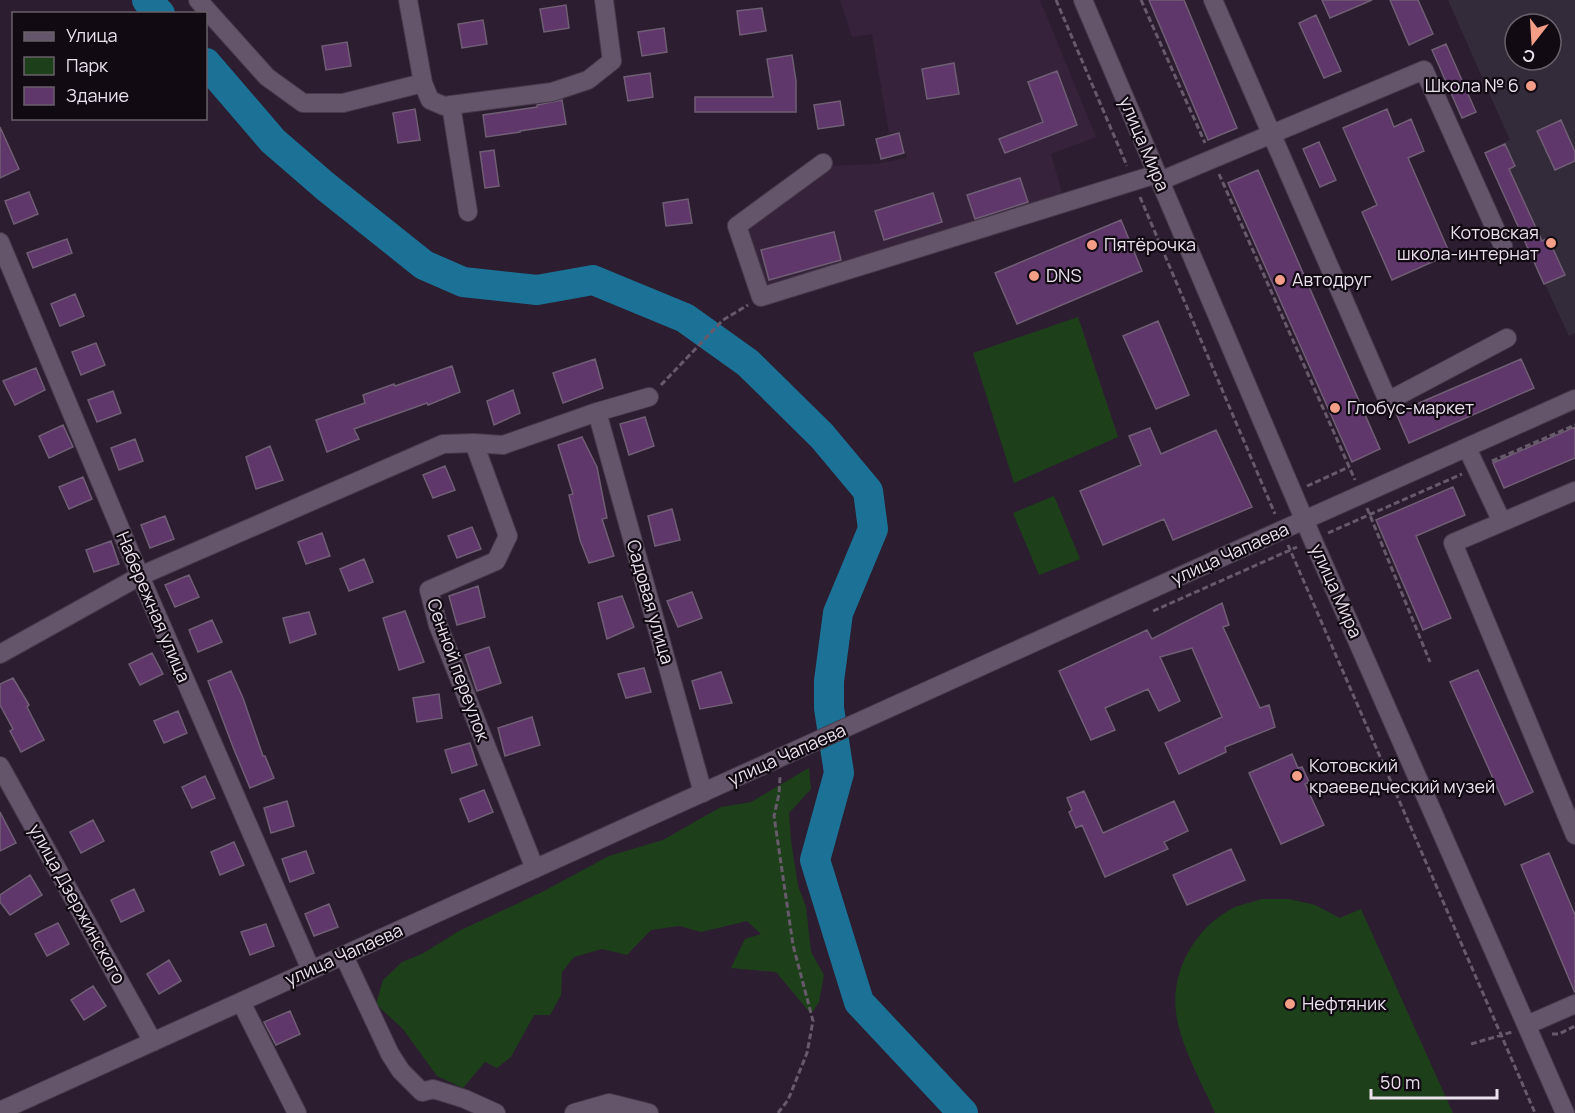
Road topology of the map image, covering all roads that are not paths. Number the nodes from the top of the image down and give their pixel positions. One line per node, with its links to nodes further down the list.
1 (198, 0): 6 (street)
2 (408, 0): 6 (street)
3 (604, 0): 7 (street)
4 (1083, 0): 10 (street, улица Мира)
5 (1214, 0): 8 (street)
6 (423, 82): 7 (street)
7 (451, 105): 11 (street)
8 (1272, 134): 10 (street); 13 (street); 14 (street)
9 (823, 163): 10 (street)
10 (1159, 178): 21 (street, улица Мира)
11 (468, 212)
12 (0, 242): 23 (street, Набережная улица)
13 (1503, 246)
14 (1507, 338)
15 (649, 397): 17 (street)
16 (1575, 399): 19 (street, улица Чапаева)
17 (597, 412): 18 (street); 26 (street, Садовая улица)
18 (474, 443): 23 (street); 28 (street, Сенной переулок)
19 (1467, 448): 21 (street, улица Чапаева); 22 (street)
20 (1575, 491): 22 (street)
21 (1305, 520): 26 (street, улица Чапаева); 33 (street, улица Мира)
22 (1502, 522): 27 (street)
23 (140, 576): 24 (street); 30 (street, Набережная улица)
24 (0, 654)
25 (0, 766): 34 (street, улица Дзержинского)
26 (703, 793): 28 (street, улица Чапаева)
27 (1575, 835)
28 (535, 869): 29 (street, улица Чапаева)
29 (344, 956): 30 (street, улица Чапаева); 37 (street)
30 (311, 970): 31 (street, улица Чапаева)
31 (241, 1002): 34 (street, улица Чапаева); 36 (street)
32 (1575, 1004): 33 (street)
33 (1527, 1025): 40 (street, улица Мира)
34 (153, 1042): 35 (street, улица Чапаева)
35 (0, 1111)
36 (297, 1113)
37 (496, 1113)
38 (574, 1113): 39 (street)
39 (649, 1113)
40 (1565, 1113)

